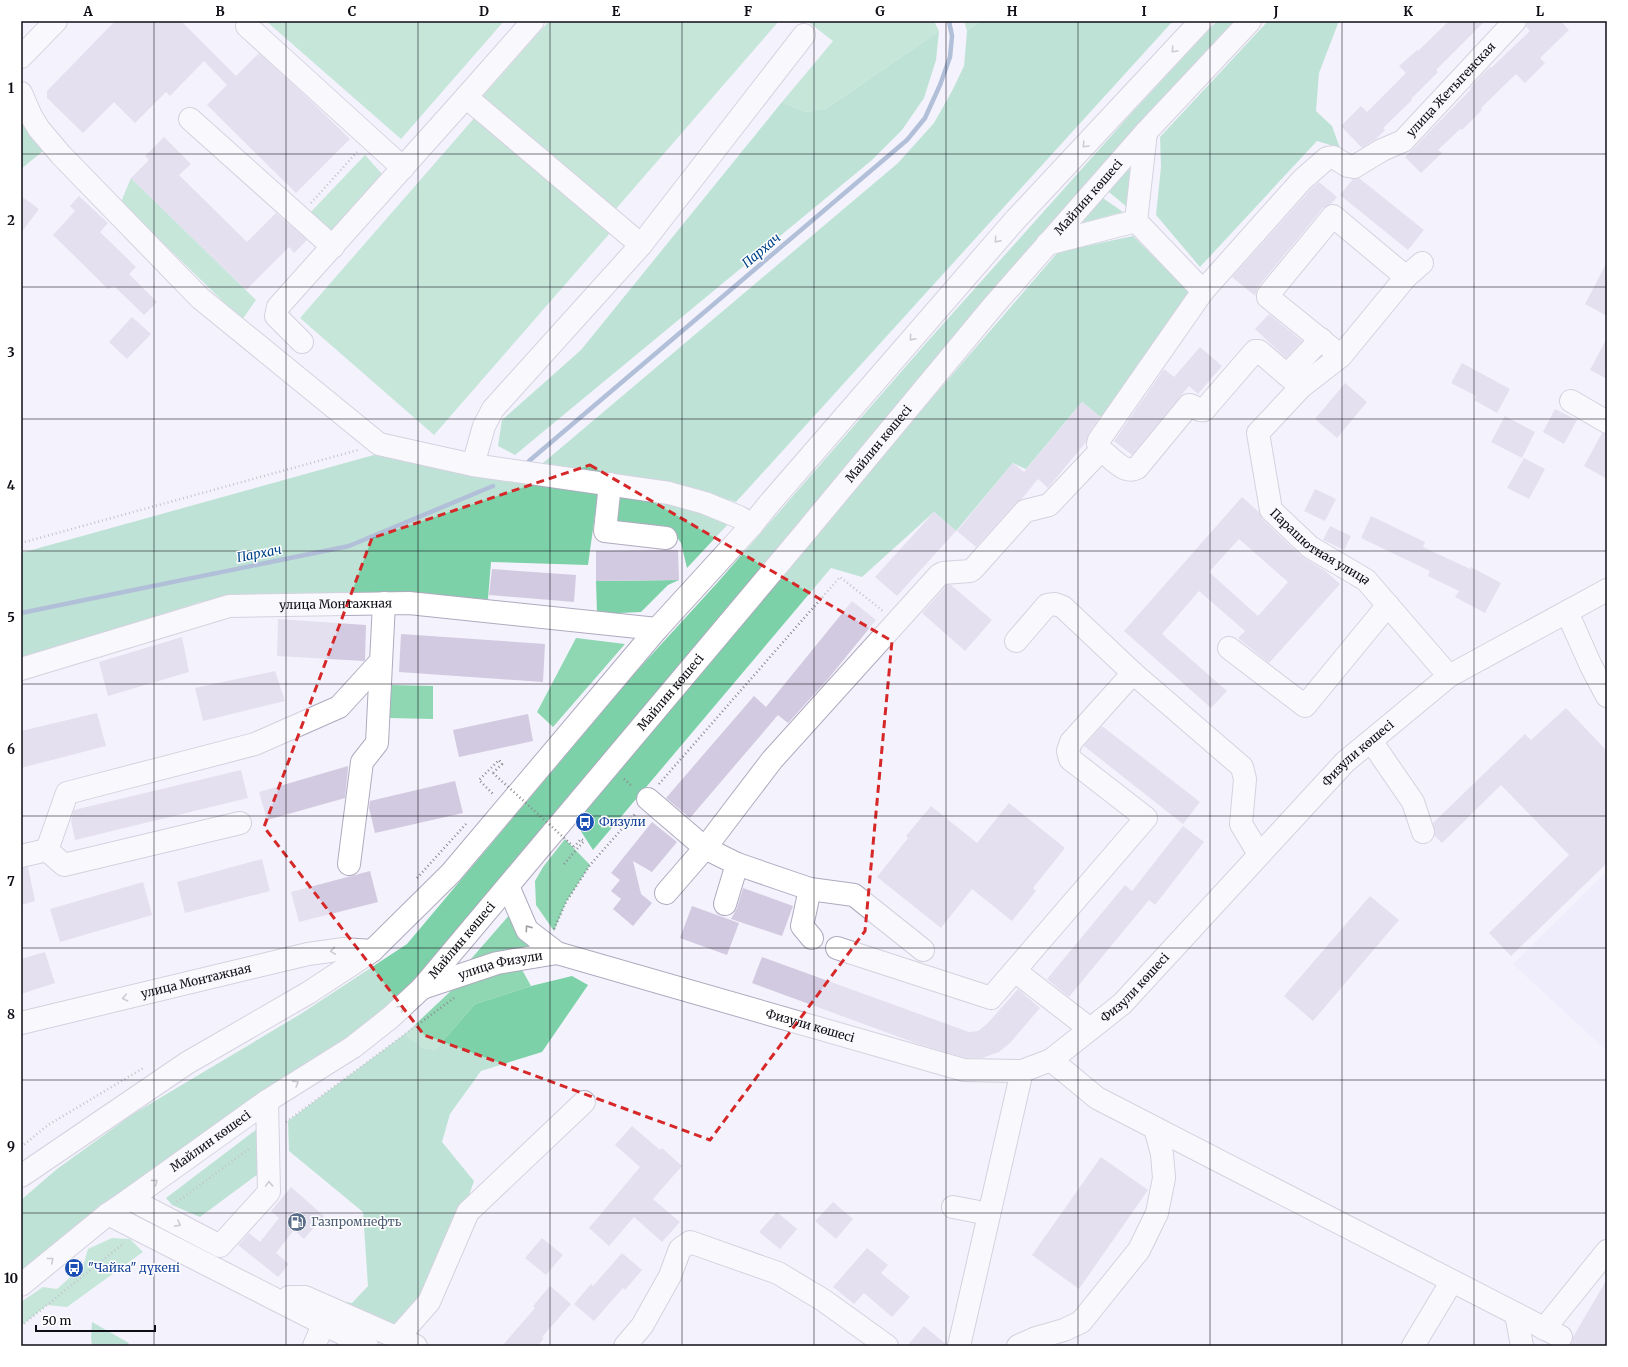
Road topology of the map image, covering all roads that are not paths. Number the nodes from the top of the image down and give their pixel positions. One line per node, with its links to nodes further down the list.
1 (56, 21): 8 (street)
2 (533, 21): 10 (street)
3 (1201, 21): 29 (street, one-way to 29)
4 (1250, 21): 13 (street, Майлин көшесі)
5 (1515, 21): 19 (street, улица Жетыгенская)
6 (247, 26): 14 (street)
7 (804, 35): 16 (street)
8 (21, 57)
9 (21, 93): 12 (street)
10 (466, 97): 14 (street); 16 (street)
11 (190, 119): 18 (street)
12 (26, 120): 27 (street)
13 (1146, 132): 15 (street); 17 (street, Майлин көшесі)
14 (403, 168): 18 (street)
15 (1136, 221): 17 (street); 19 (street)
16 (641, 244): 27 (street)
17 (1047, 244): 53 (street, Майлин көшесі)
18 (333, 247): 21 (street)
19 (1203, 291): 26 (street)
20 (1321, 340): 22 (street); 22 (street, Парашютная улица); 23 (street)
21 (302, 342)
22 (1341, 356): 23 (street, Парашютная улица)
23 (1294, 381): 26 (street); 33 (street, Парашютная улица)
24 (1571, 401): 25 (street)
25 (1607, 422)
26 (1101, 450): 47 (street)
27 (473, 465): 28 (street)
28 (610, 484): 29 (street); 30 (street)
29 (752, 525): 35 (street)
30 (666, 538)
31 (1607, 590): 34 (street, Физули көшесі)
32 (384, 603): 35 (street, улица Монтажная); 38 (street); 39 (street, улица Монтажная)
33 (1388, 605): 37 (street); 41 (street, Парашютная улица)
34 (1567, 612): 41 (street, Физули көшесі); 42 (street)
35 (657, 629): 60 (street)
36 (1016, 641): 40 (street)
37 (1229, 648)
38 (381, 661): 48 (street); 51 (street)
39 (21, 669)
40 (1133, 673): 49 (street); 62 (street)
41 (1450, 676): 43 (street, Физули көшесі)
42 (1607, 696)
43 (1371, 740): 46 (street); 49 (street, Физули көшесі)
44 (648, 799): 47 (street)
45 (240, 823): 48 (street)
46 (1424, 832)
47 (705, 848): 52 (street); 55 (street)
48 (47, 850): 50 (street)
49 (1259, 854): 65 (street, Физули көшесі)
50 (21, 856)
51 (349, 864)
52 (737, 864): 54 (street); 56 (street)
53 (508, 886): 61 (street, one-way to 53); 63 (street, Майлин көшесі)
54 (810, 889): 57 (street); 59 (street)
55 (666, 893)
56 (725, 904)
57 (812, 938)
58 (837, 948): 62 (street)
59 (923, 950)
60 (372, 951): 64 (street, улица Монтажная, one-way to 64); 71 (street)
61 (557, 953): 63 (street, улица Физули); 67 (street, Физули көшесі)
62 (1015, 971): 65 (street)
63 (422, 988): 68 (street, Майлин көшесі, one-way to 63)
64 (21, 1023)
65 (1090, 1029): 66 (street, Физули көшесі)
66 (1050, 1060): 67 (street, Физули көшесі); 70 (street)
67 (1022, 1071): 75 (street)
68 (267, 1101): 72 (street, Майлин көшесі, one-way to 68); 72 (street, one-way to 68)
69 (584, 1102): 82 (street)
70 (1155, 1128): 77 (street); 88 (street)
71 (21, 1176)
72 (130, 1200): 74 (street, Майлин көшесі)
73 (953, 1207): 75 (street)
74 (108, 1214): 78 (street, Майлин көшесі, one-way to 74); 79 (street)
75 (989, 1214): 87 (street)
76 (1607, 1250): 80 (street)
77 (1452, 1281): 80 (street); 89 (street)
78 (21, 1285)
79 (274, 1298): 81 (street); 82 (street)
80 (1516, 1314): 90 (street)
81 (324, 1324): 83 (street); 84 (street)
82 (407, 1342)
83 (314, 1346)
84 (367, 1346)
85 (625, 1346): 86 (street)
86 (887, 1346)
87 (959, 1346)
88 (1018, 1346)
89 (1413, 1346)
90 (1522, 1346)

